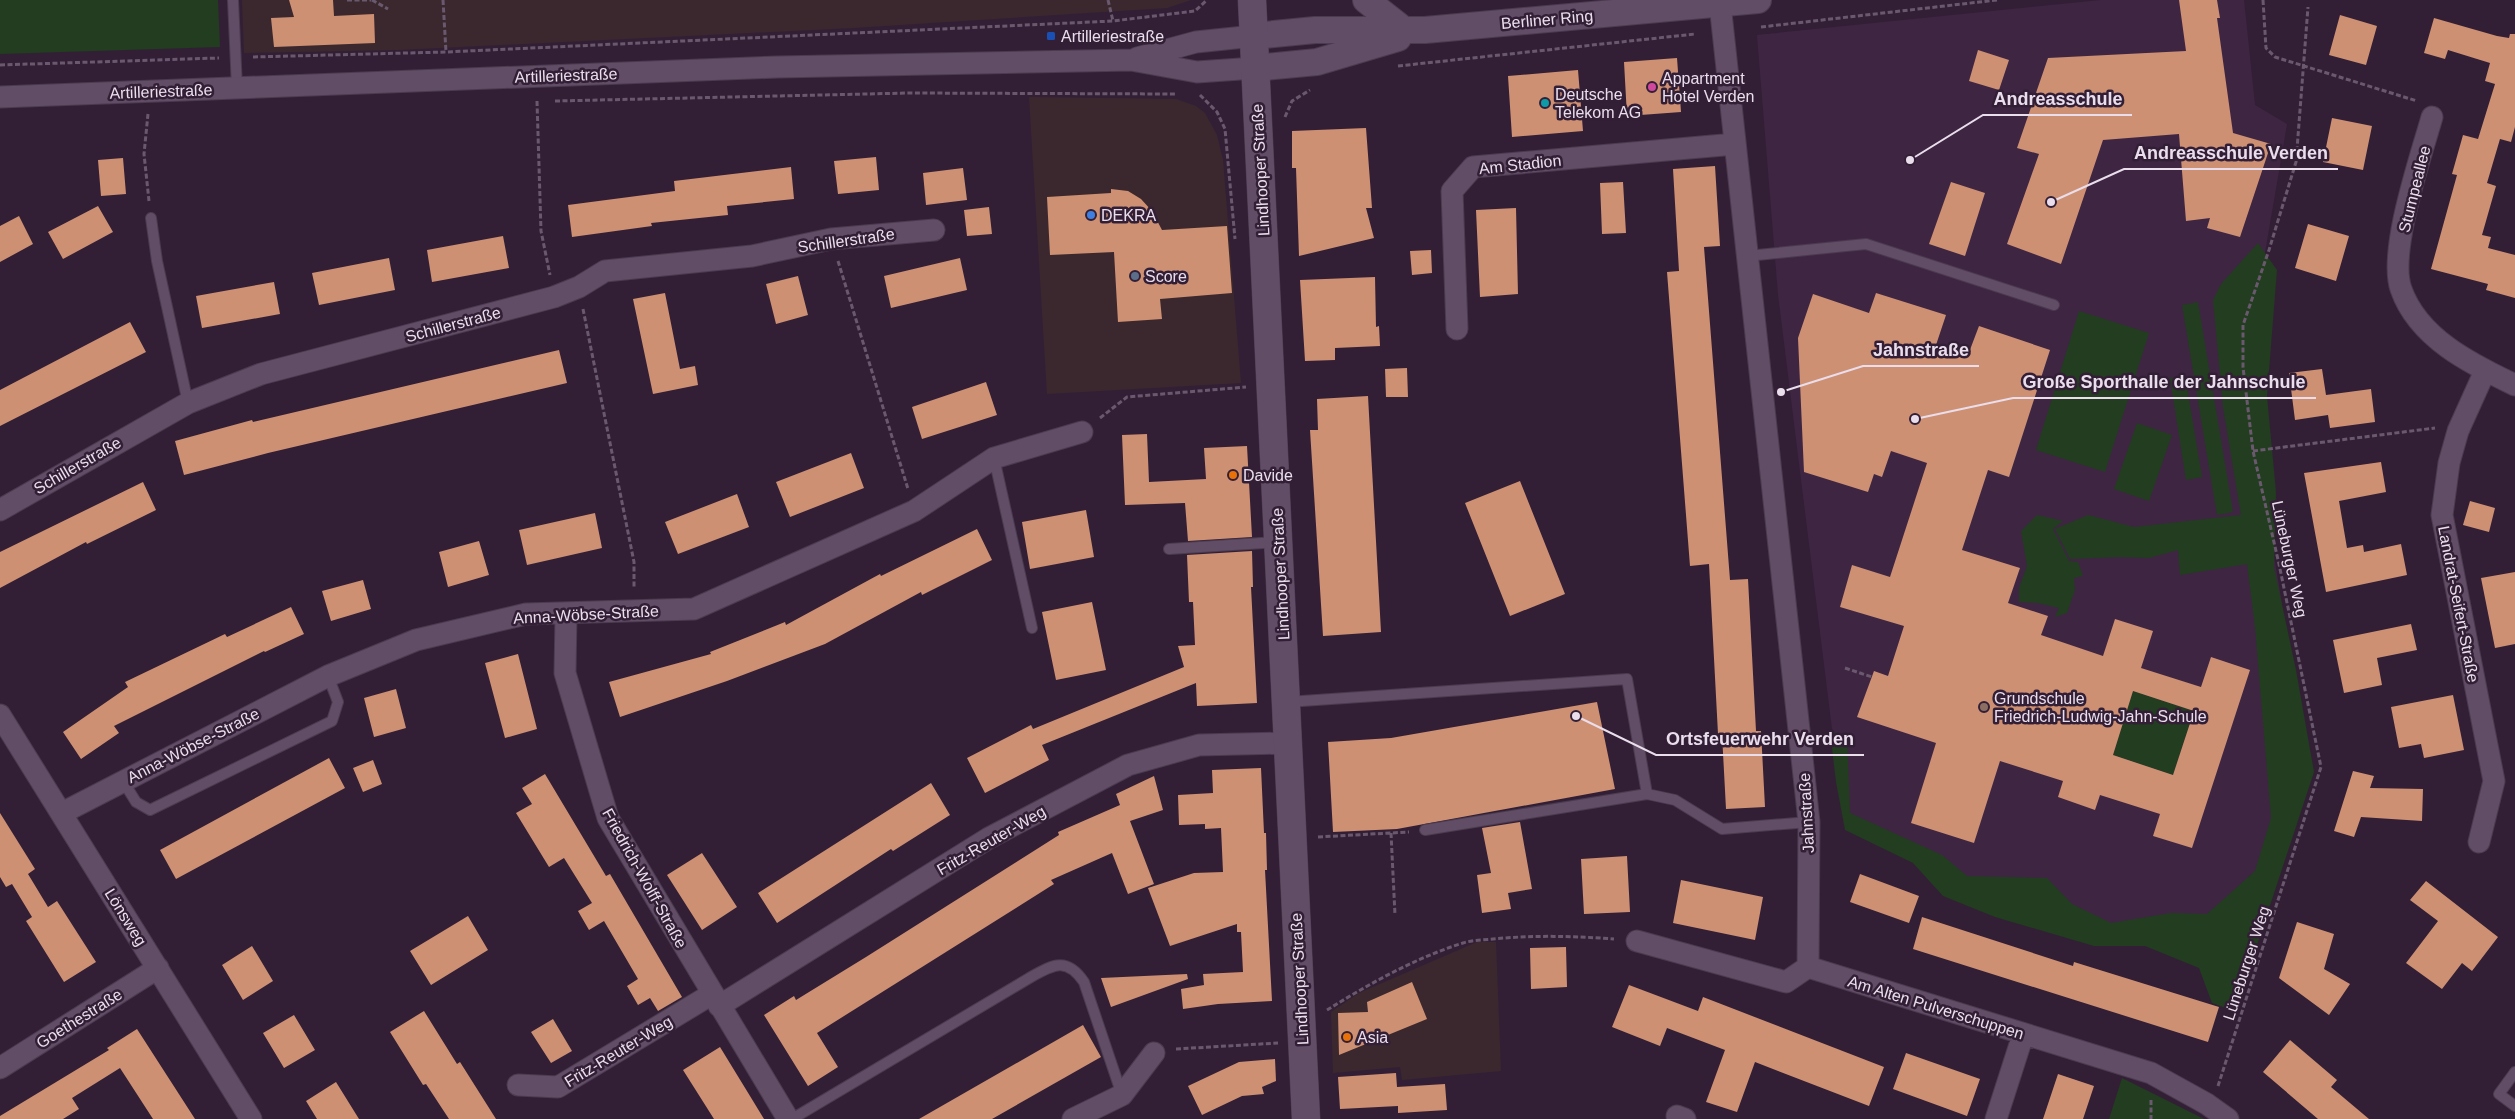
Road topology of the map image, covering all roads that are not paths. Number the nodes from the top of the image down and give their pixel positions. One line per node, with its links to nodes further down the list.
1 (233, 0): 10 (lane)
2 (1252, 0): 7 (main road, Lindhooper Straße)
3 (1366, 0): 6 (street)
4 (1758, 0): 5 (street, Berliner Ring)
5 (1720, 4): 6 (street, Berliner Ring); 13 (street, Jahnstraße)
6 (1414, 30): 7 (street, Berliner Ring); 9 (street, Berliner Ring)
7 (1254, 36): 8 (street, Artilleriestraße); 9 (main road, Lindhooper Straße)
8 (1132, 60): 9 (street, Artilleriestraße); 10 (street, Artilleriestraße)
9 (1255, 68): 25 (main road, Lindhooper Straße)
10 (237, 88): 11 (street, Artilleriestraße)
11 (0, 97)
12 (2432, 117): 19 (street, Stumpeallee)
13 (1735, 144): 16 (street, Jahnstraße); 18 (street, Am Stadion)
14 (151, 218): 21 (lane)
15 (934, 230): 21 (street, Schillerstraße)
16 (1748, 256): 17 (lane); 36 (street, Jahnstraße)
17 (2054, 305)
18 (1457, 329)
19 (2485, 371): 20 (street, Stumpeallee); 38 (street, Landrat-Seifert-Straße)
20 (2515, 385)
21 (188, 403): 24 (street, Schillerstraße)
22 (1082, 432): 23 (street, Anna-Wöbse-Straße)
23 (994, 458): 27 (street, Anna-Wöbse-Straße); 28 (lane)
24 (0, 510)
25 (1278, 542): 26 (lane); 30 (main road, Lindhooper Straße)
26 (1169, 550)
27 (566, 615): 29 (street, Anna-Wöbse-Straße); 42 (street, Friedrich-Wolff-Straße)
28 (1032, 628)
29 (328, 676): 33 (street, Anna-Wöbse-Straße); 33 (lane)
30 (1286, 702): 32 (main road, Lindhooper Straße); 34 (lane)
31 (0, 715): 35 (street, Lönsweg)
32 (1288, 743): 42 (street, Fritz-Reuter-Weg); 53 (main road, Lindhooper Straße)
33 (123, 781): 35 (street, Anna-Wöbse-Straße)
34 (1647, 794): 36 (lane); 37 (lane)
35 (62, 813): 41 (street, Lönsweg)
36 (1809, 822): 40 (street, Jahnstraße)
37 (1425, 830)
38 (2479, 842)
39 (1637, 941): 40 (street)
40 (1808, 967): 43 (street, Am Alten Pulverschuppen)
41 (158, 968): 45 (street, Goethestraße); 50 (street, Lönsweg)
42 (715, 1000): 47 (street, Fritz-Reuter-Weg); 51 (street, Friedrich-Wolff-Straße)
43 (2023, 1035): 54 (street); 55 (street, Am Alten Pulverschuppen)
44 (1154, 1053): 48 (street)
45 (0, 1068)
46 (2515, 1072): 49 (lane)
47 (518, 1085)
48 (1122, 1095): 51 (lane); 52 (street)
49 (2515, 1106)
50 (251, 1119)
51 (790, 1119)
52 (1073, 1119)
53 (1306, 1119)
54 (1996, 1119)
55 (2228, 1119)

